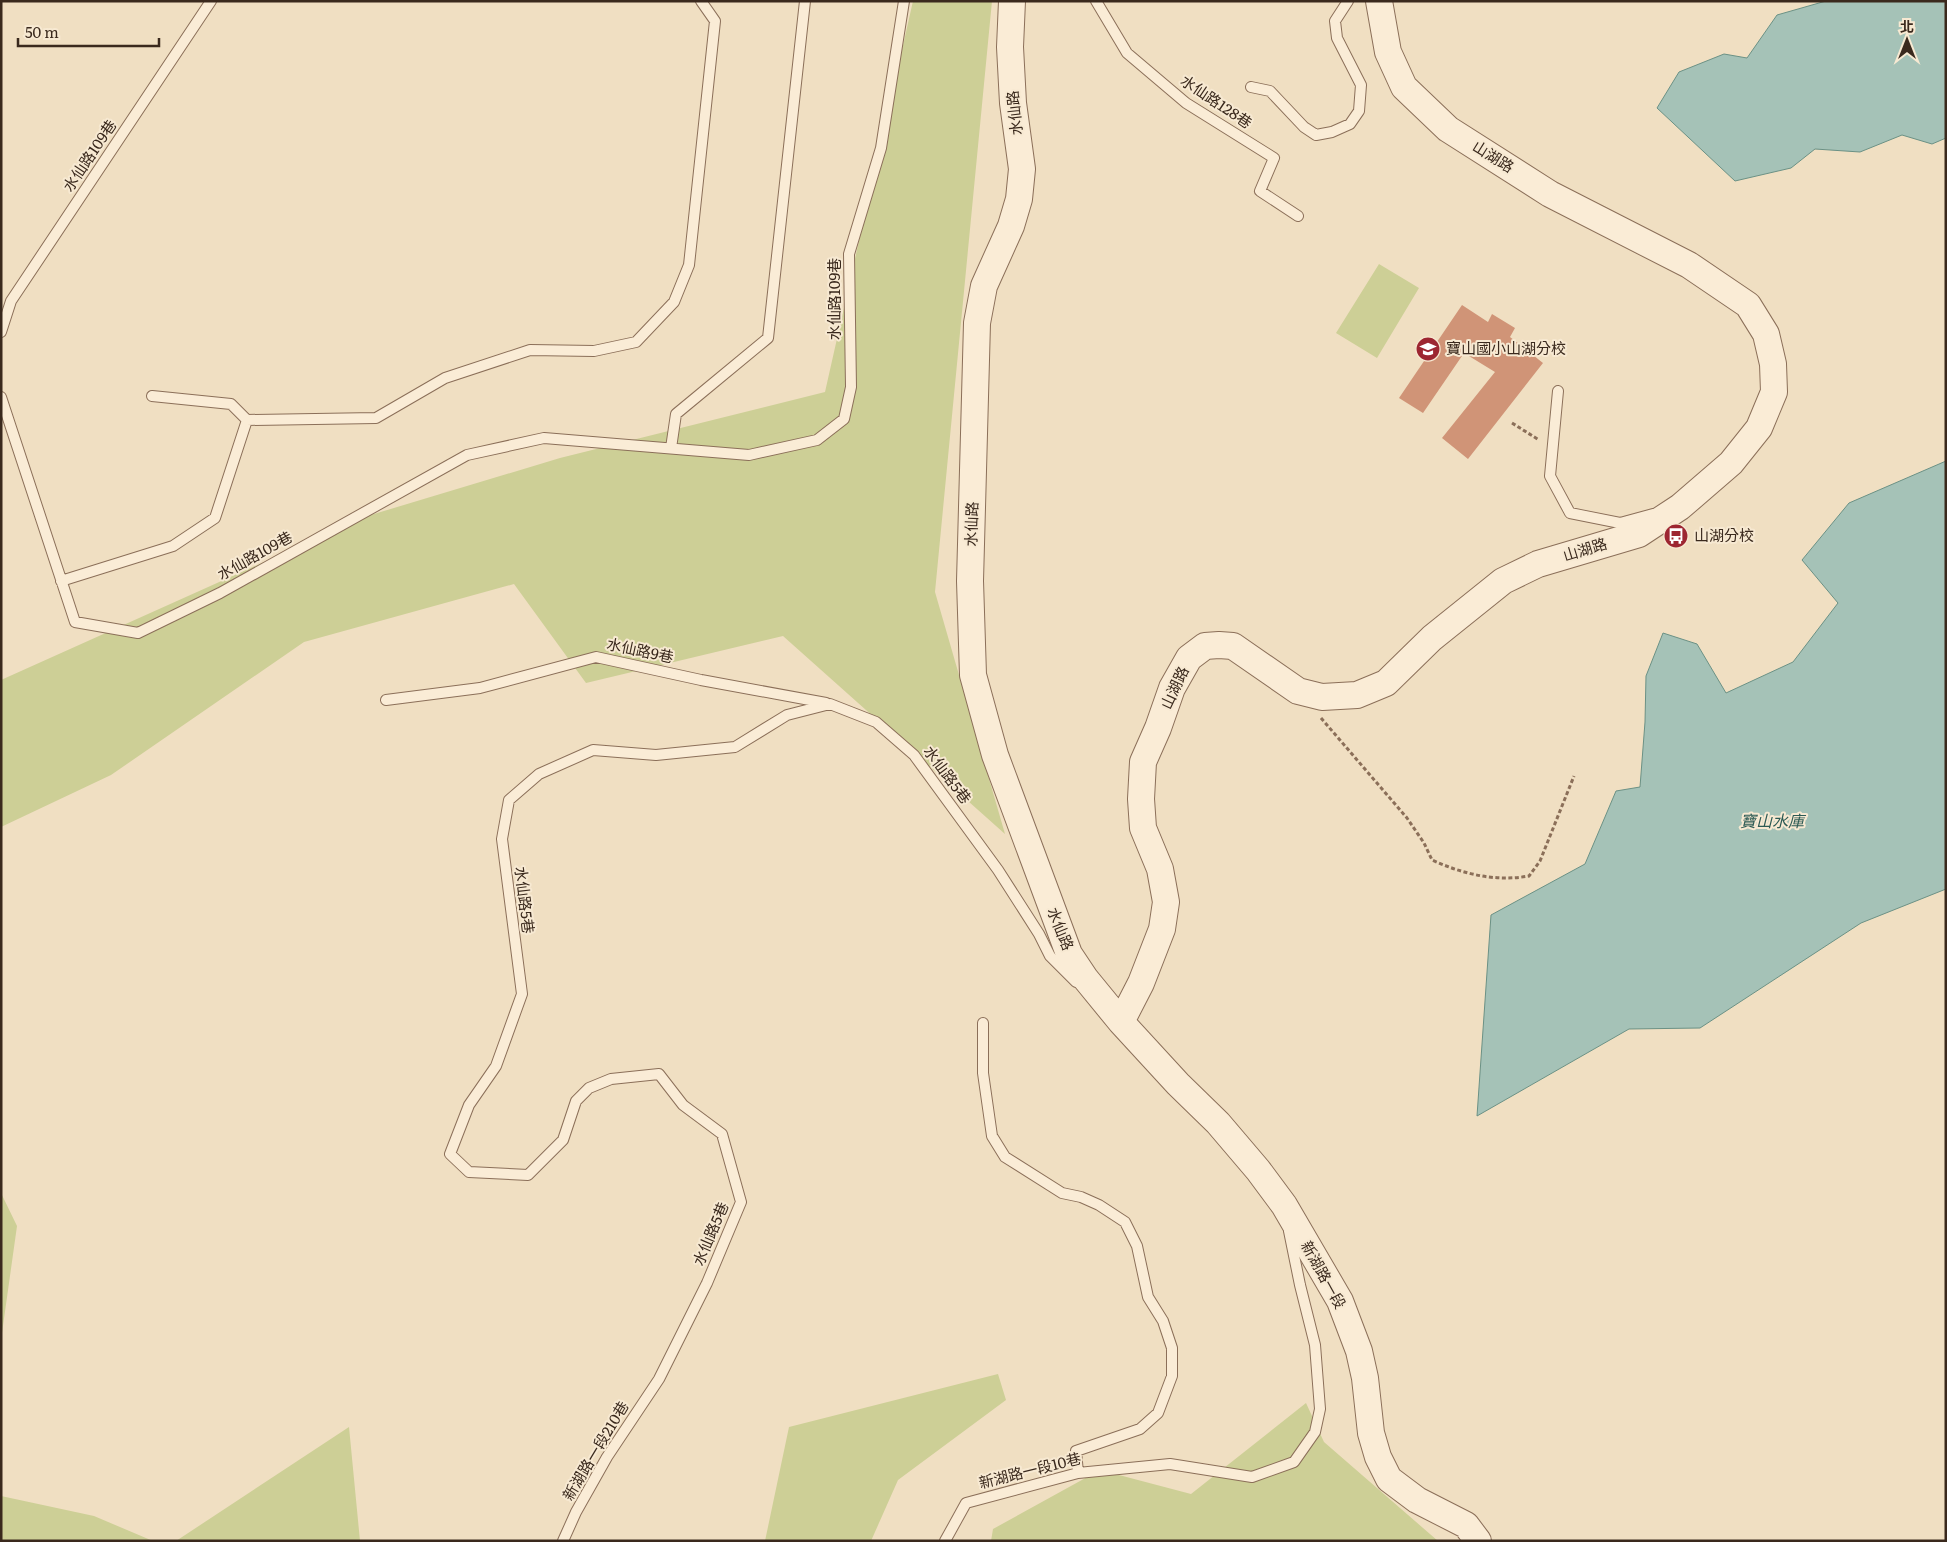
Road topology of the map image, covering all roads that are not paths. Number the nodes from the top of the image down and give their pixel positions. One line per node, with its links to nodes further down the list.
1 (211, 1): 11 (lane, 水仙路109巷)
2 (701, 1): 15 (lane)
3 (804, 1): 16 (lane)
4 (904, 1): 16 (lane, 水仙路109巷)
5 (1012, 1): 21 (street, 水仙路)
6 (1096, 1): 10 (lane, 水仙路128巷)
7 (1348, 1): 9 (lane)
8 (1379, 1): 17 (street, 山湖路)
9 (1251, 87)
10 (1298, 216)
11 (1, 332)
12 (1558, 391): 17 (lane)
13 (152, 396): 15 (lane)
14 (1, 397): 18 (lane, 水仙路109巷)
15 (247, 420): 18 (lane)
16 (671, 448): 18 (lane, 水仙路109巷)
17 (1680, 507): 21 (street, 山湖路)
18 (62, 581)
19 (386, 700): 20 (lane, 水仙路9巷)
20 (830, 704): 21 (lane, 水仙路5巷); 24 (lane, 水仙路5巷)
21 (1121, 1022): 23 (street, 新湖路一段)
22 (983, 1023): 25 (lane)
23 (1284, 1205): 25 (lane, 新湖路一段10巷); 28 (street, 新湖路一段)
24 (659, 1379): 26 (lane, 新湖路一段210巷)
25 (1078, 1473): 27 (lane, 新湖路一段10巷)
26 (563, 1541)
27 (945, 1541)
28 (1478, 1541)

